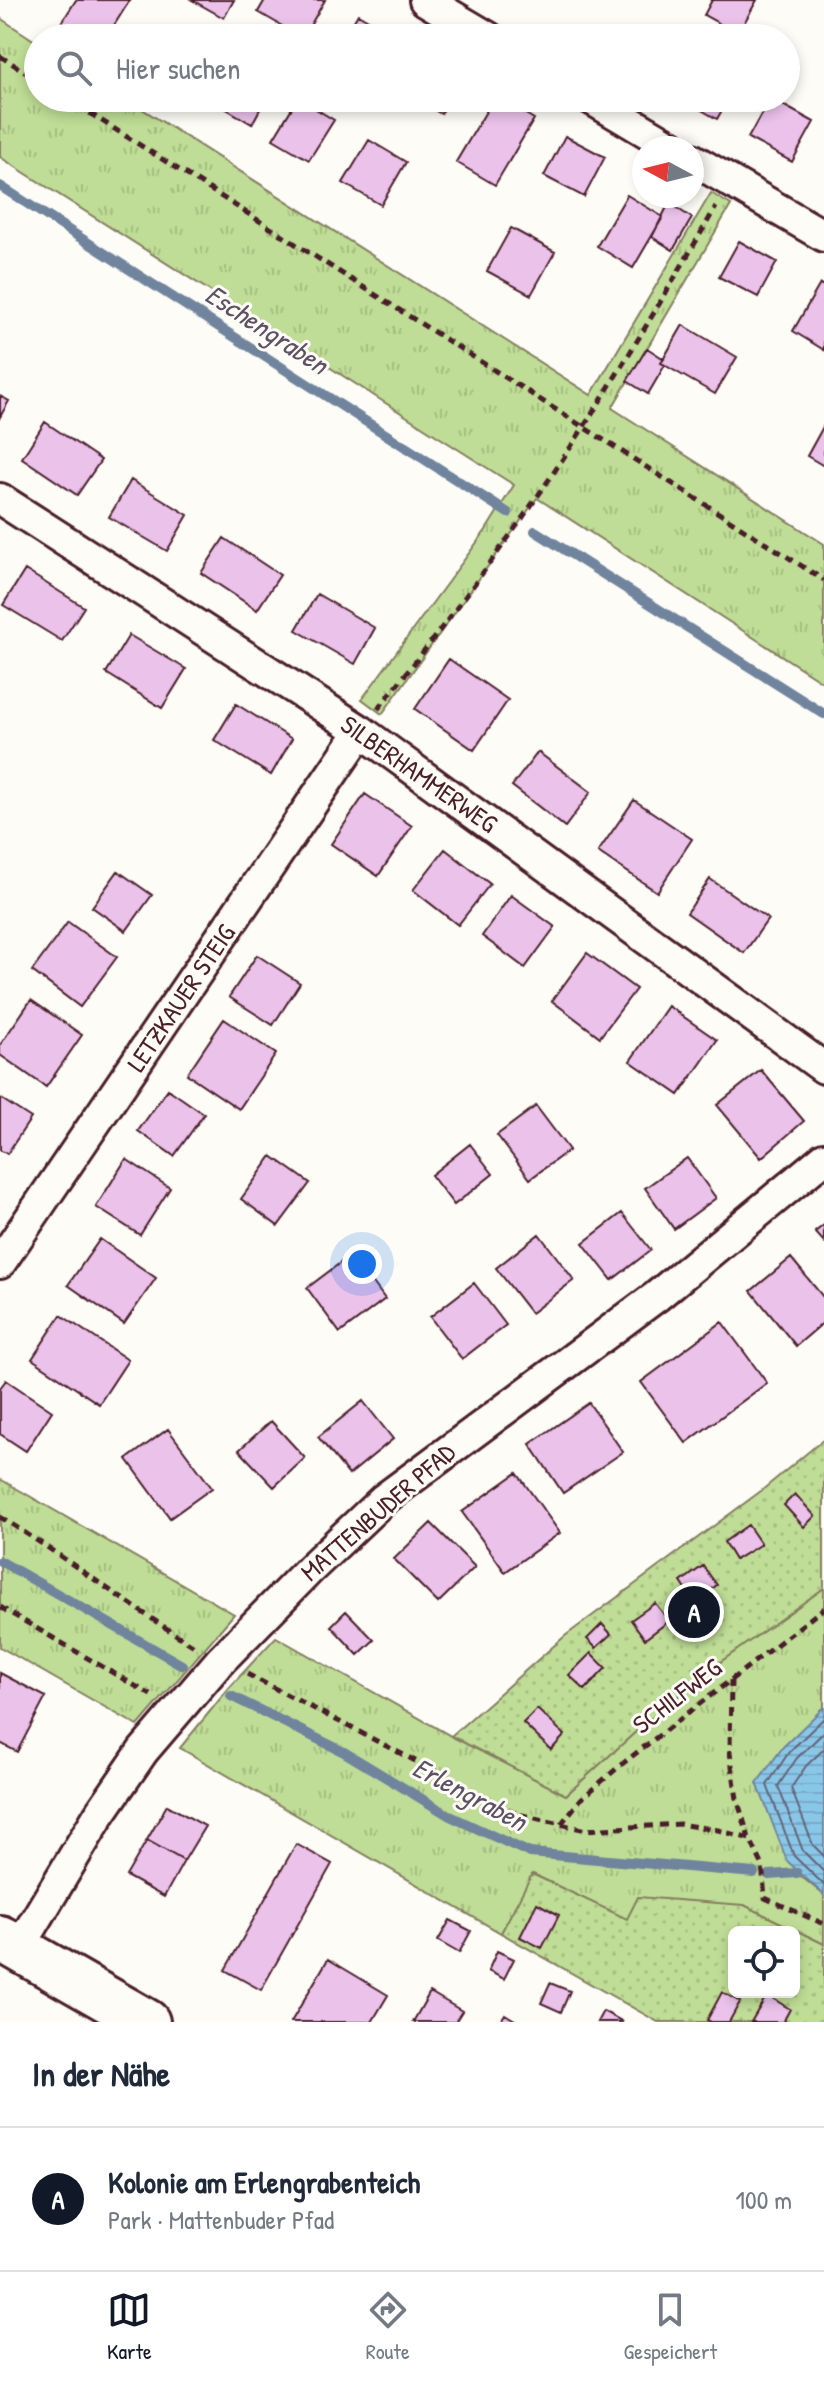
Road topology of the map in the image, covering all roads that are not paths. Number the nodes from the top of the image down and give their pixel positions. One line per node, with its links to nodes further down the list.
1 (425, 0): 2 (street)
2 (465, 24)
3 (614, 112): 4 (street)
4 (654, 136)
5 (704, 166): 6 (street)
6 (824, 236)
7 (3, 508): 8 (street, SILBERHAMMERWEG)
8 (361, 731): 9 (street, SILBERHAMMERWEG); 11 (street, LETZKAUER STEIG)
9 (824, 1068)
10 (824, 1158): 12 (street, MATTENBUDER PFAD)
11 (0, 1263)
12 (9, 1943): 13 (main road)
13 (147, 2022)

